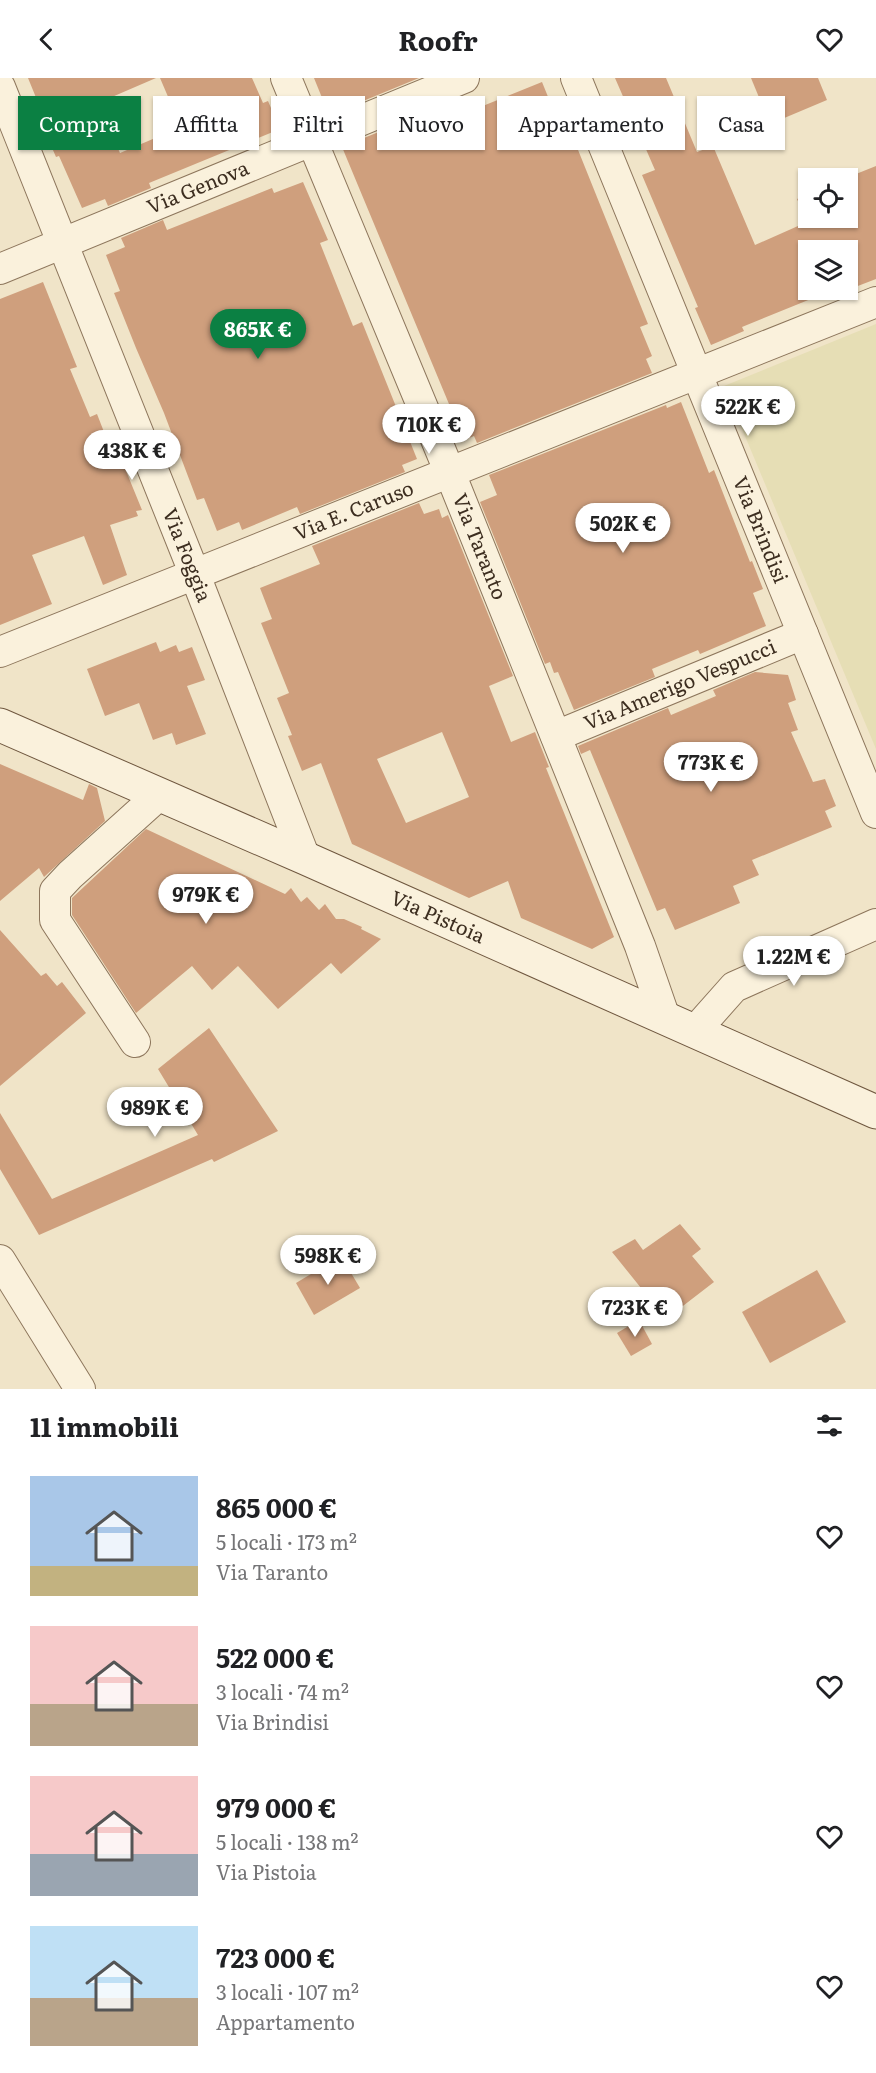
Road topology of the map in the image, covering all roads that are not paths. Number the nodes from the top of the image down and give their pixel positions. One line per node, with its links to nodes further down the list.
1 (286, 78): 5 (street, Via Taranto)
2 (464, 78): 6 (street, Via Genova)
3 (576, 78): 12 (street, Via Brindisi)
4 (0, 87): 9 (street, Via Foggia)
5 (293, 96)
6 (365, 119)
7 (289, 150): 9 (street, Via Genova)
8 (315, 150): 13 (street, Via Taranto)
9 (62, 244): 10 (street, Via Genova); 14 (street, Via Foggia)
10 (0, 269)
11 (876, 302): 12 (street, Via E. Caruso)
12 (696, 374): 13 (street, Via E. Caruso); 15 (street, Via Brindisi)
13 (450, 473): 14 (street, Via E. Caruso); 18 (street, Via Taranto)
14 (195, 575): 16 (street, Via E. Caruso); 21 (street, Via Foggia)
15 (803, 634): 18 (street, Via Amerigo Vespucci); 20 (street, Via Brindisi)
16 (0, 652)
17 (0, 725): 19 (street, Via Pistoia)
18 (556, 736): 23 (street, Via Taranto)
19 (160, 794): 21 (street, Via Pistoia); 25 (street)
20 (876, 813)
21 (306, 858): 23 (street, Via Pistoia)
22 (876, 924): 24 (street)
23 (665, 1018): 24 (street, Via Pistoia)
24 (695, 1031): 26 (street, Via Pistoia)
25 (135, 1042)
26 (876, 1112)
27 (0, 1260): 28 (street)
28 (80, 1389)

